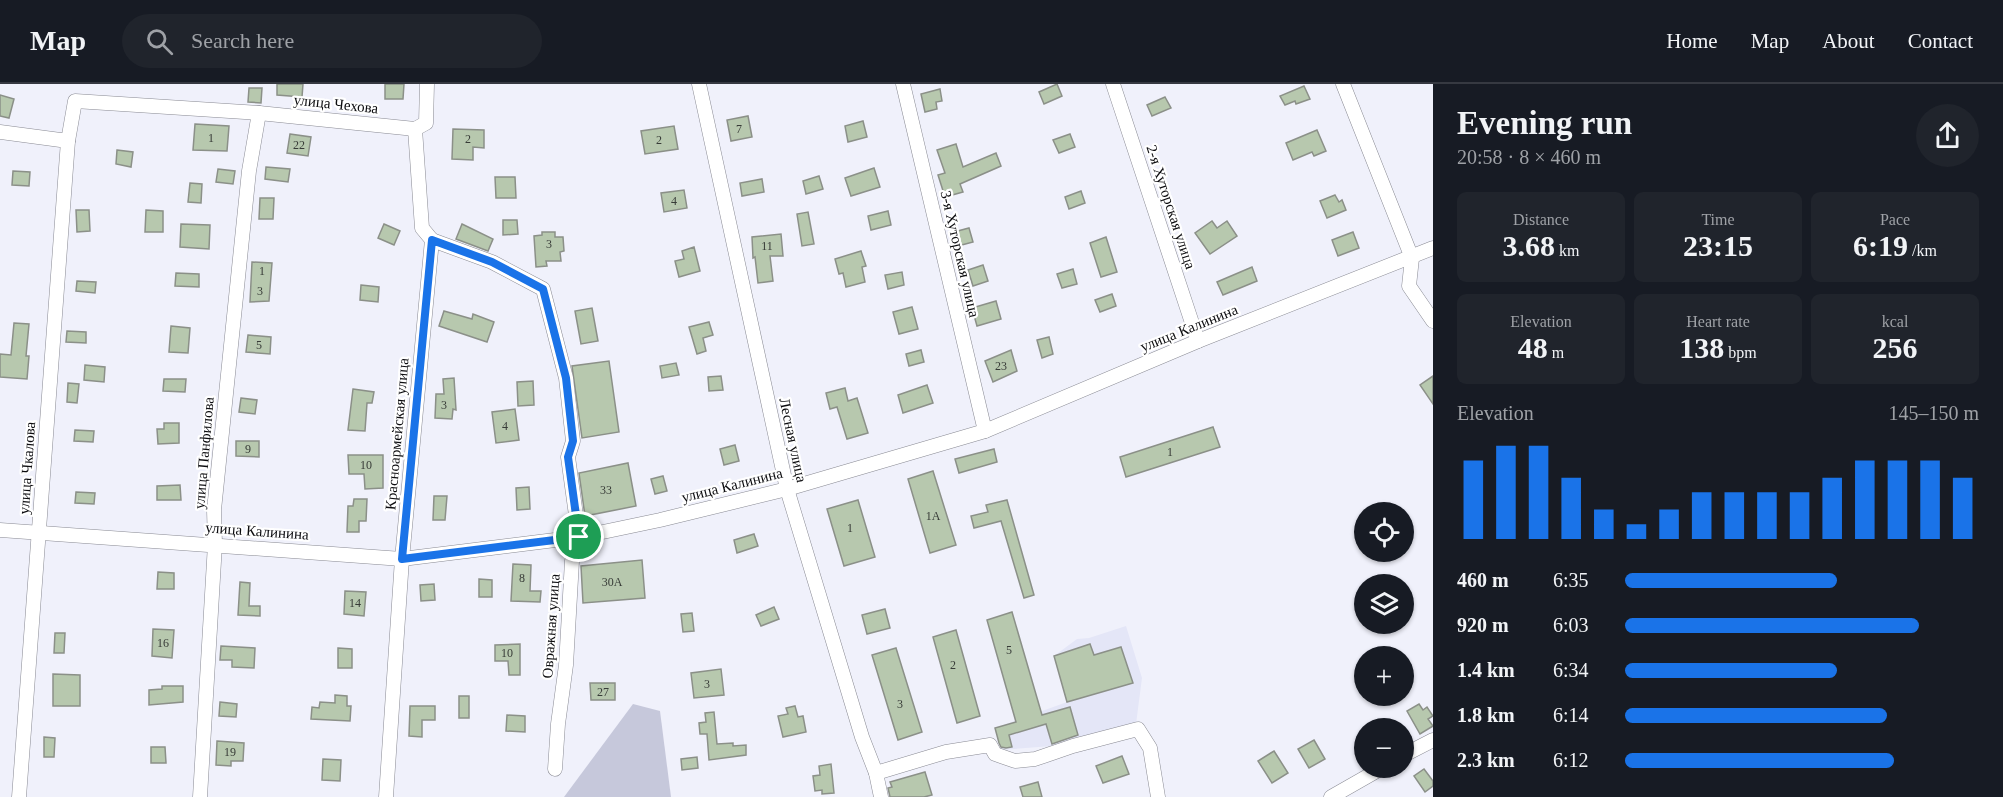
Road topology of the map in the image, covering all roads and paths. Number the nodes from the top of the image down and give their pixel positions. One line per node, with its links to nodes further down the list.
1 (427, 84): 7 (street)
2 (699, 84): 16 (street, Лесная улица)
3 (903, 84): 15 (street, 3-я Хуторская улица)
4 (1113, 84): 14 (street, 2-я Хуторская улица)
5 (1343, 84): 12 (street)
6 (259, 113): 7 (street, улица Чехова); 9 (street, улица Чехова); 20 (street, улица Панфилова)
7 (415, 129): 10 (street, Красноармейская улица)
8 (0, 132): 9 (street)
9 (68, 141): 18 (street, улица Чкалова)
10 (432, 240): 19 (street, Овражная улица); 21 (street, Красноармейская улица)
11 (1433, 248): 12 (street, улица Калинина)
12 (1412, 258): 13 (street); 14 (street, улица Калинина)
13 (1433, 321)
14 (1198, 341): 15 (street, улица Калинина)
15 (985, 431): 16 (street, улица Калинина)
16 (786, 489): 19 (street, улица Калинина); 25 (street, Лесная улица)
17 (0, 530): 18 (street, улица Калинина)
18 (39, 534): 20 (street, улица Калинина); 27 (street, улица Чкалова)
19 (579, 537): 21 (street, улица Калинина); 24 (street, Овражная улица)
20 (215, 544): 21 (street, улица Калинина); 28 (street, улица Панфилова)
21 (402, 559): 29 (street, Красноармейская улица)
22 (1433, 740): 23 (street)
23 (1414, 750)
24 (555, 770)
25 (876, 774): 30 (street, Лесная улица); 31 (street)
26 (1364, 778): 32 (street)
27 (19, 797)
28 (200, 797)
29 (386, 797)
30 (880, 797)
31 (1158, 797)
32 (1331, 797)

